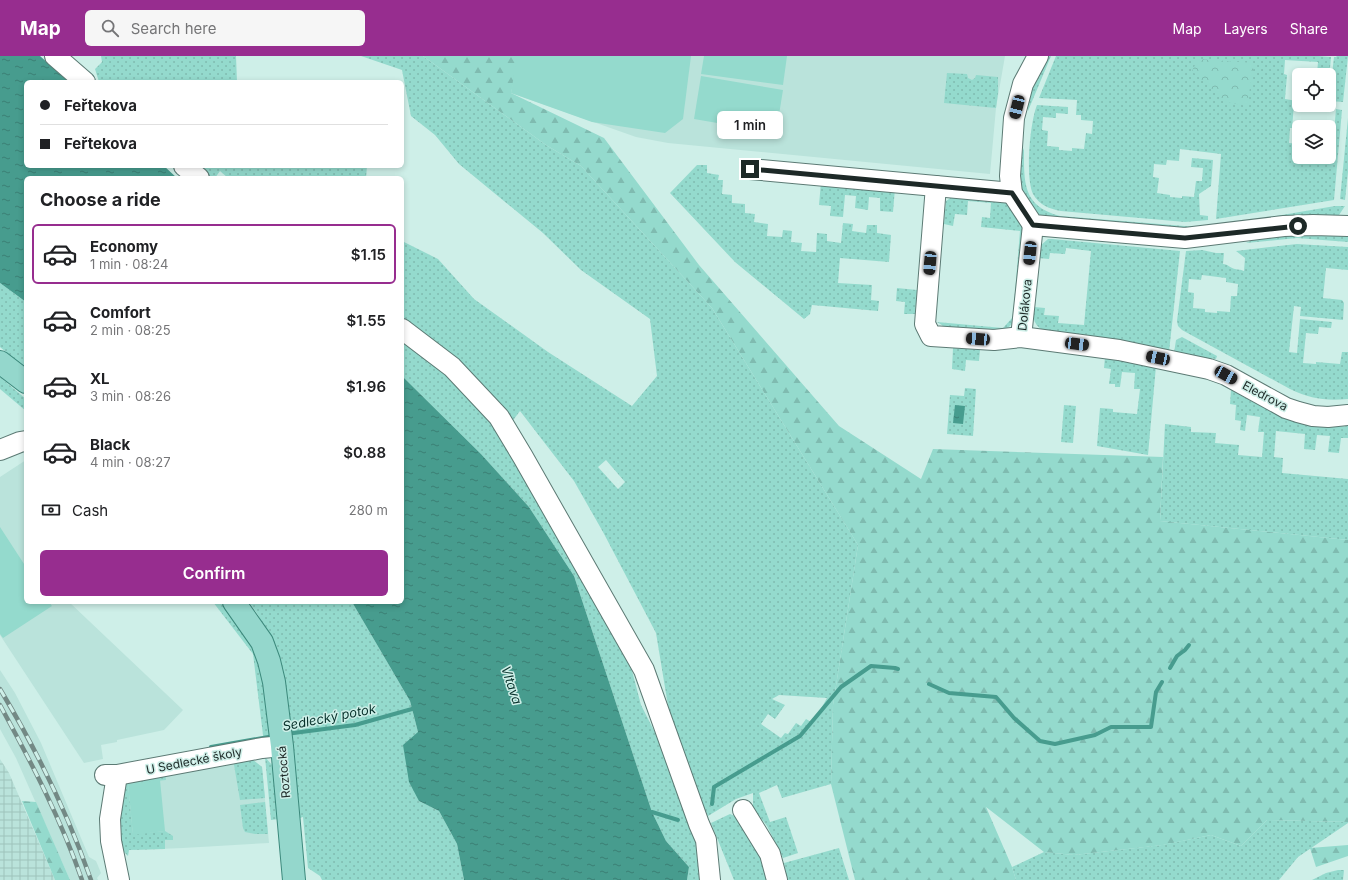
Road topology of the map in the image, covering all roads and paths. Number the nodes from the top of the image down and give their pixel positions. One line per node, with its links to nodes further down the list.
1 (55, 56): 3 (street)
2 (1038, 56): 8 (street)
3 (83, 80)
4 (186, 168): 6 (street)
5 (750, 169): 7 (street)
6 (196, 176)
7 (936, 186): 8 (street); 12 (street, Eledrova)
8 (1012, 193): 9 (street)
9 (1033, 225): 10 (street); 12 (street, Dolákova)
10 (1348, 226)
11 (404, 331): 23 (street)
12 (1022, 337): 15 (street, Eledrova)
13 (0, 362): 14 (main road)
14 (24, 380)
15 (1348, 415)
16 (24, 441): 17 (street)
17 (0, 450)
18 (235, 604): 19 (main road, Roztocká)
19 (282, 746): 21 (street, U Sedlecké školy); 22 (main road, Roztocká)
20 (743, 810): 24 (street)
21 (119, 880)
22 (294, 880)
23 (710, 880)
24 (777, 880)

